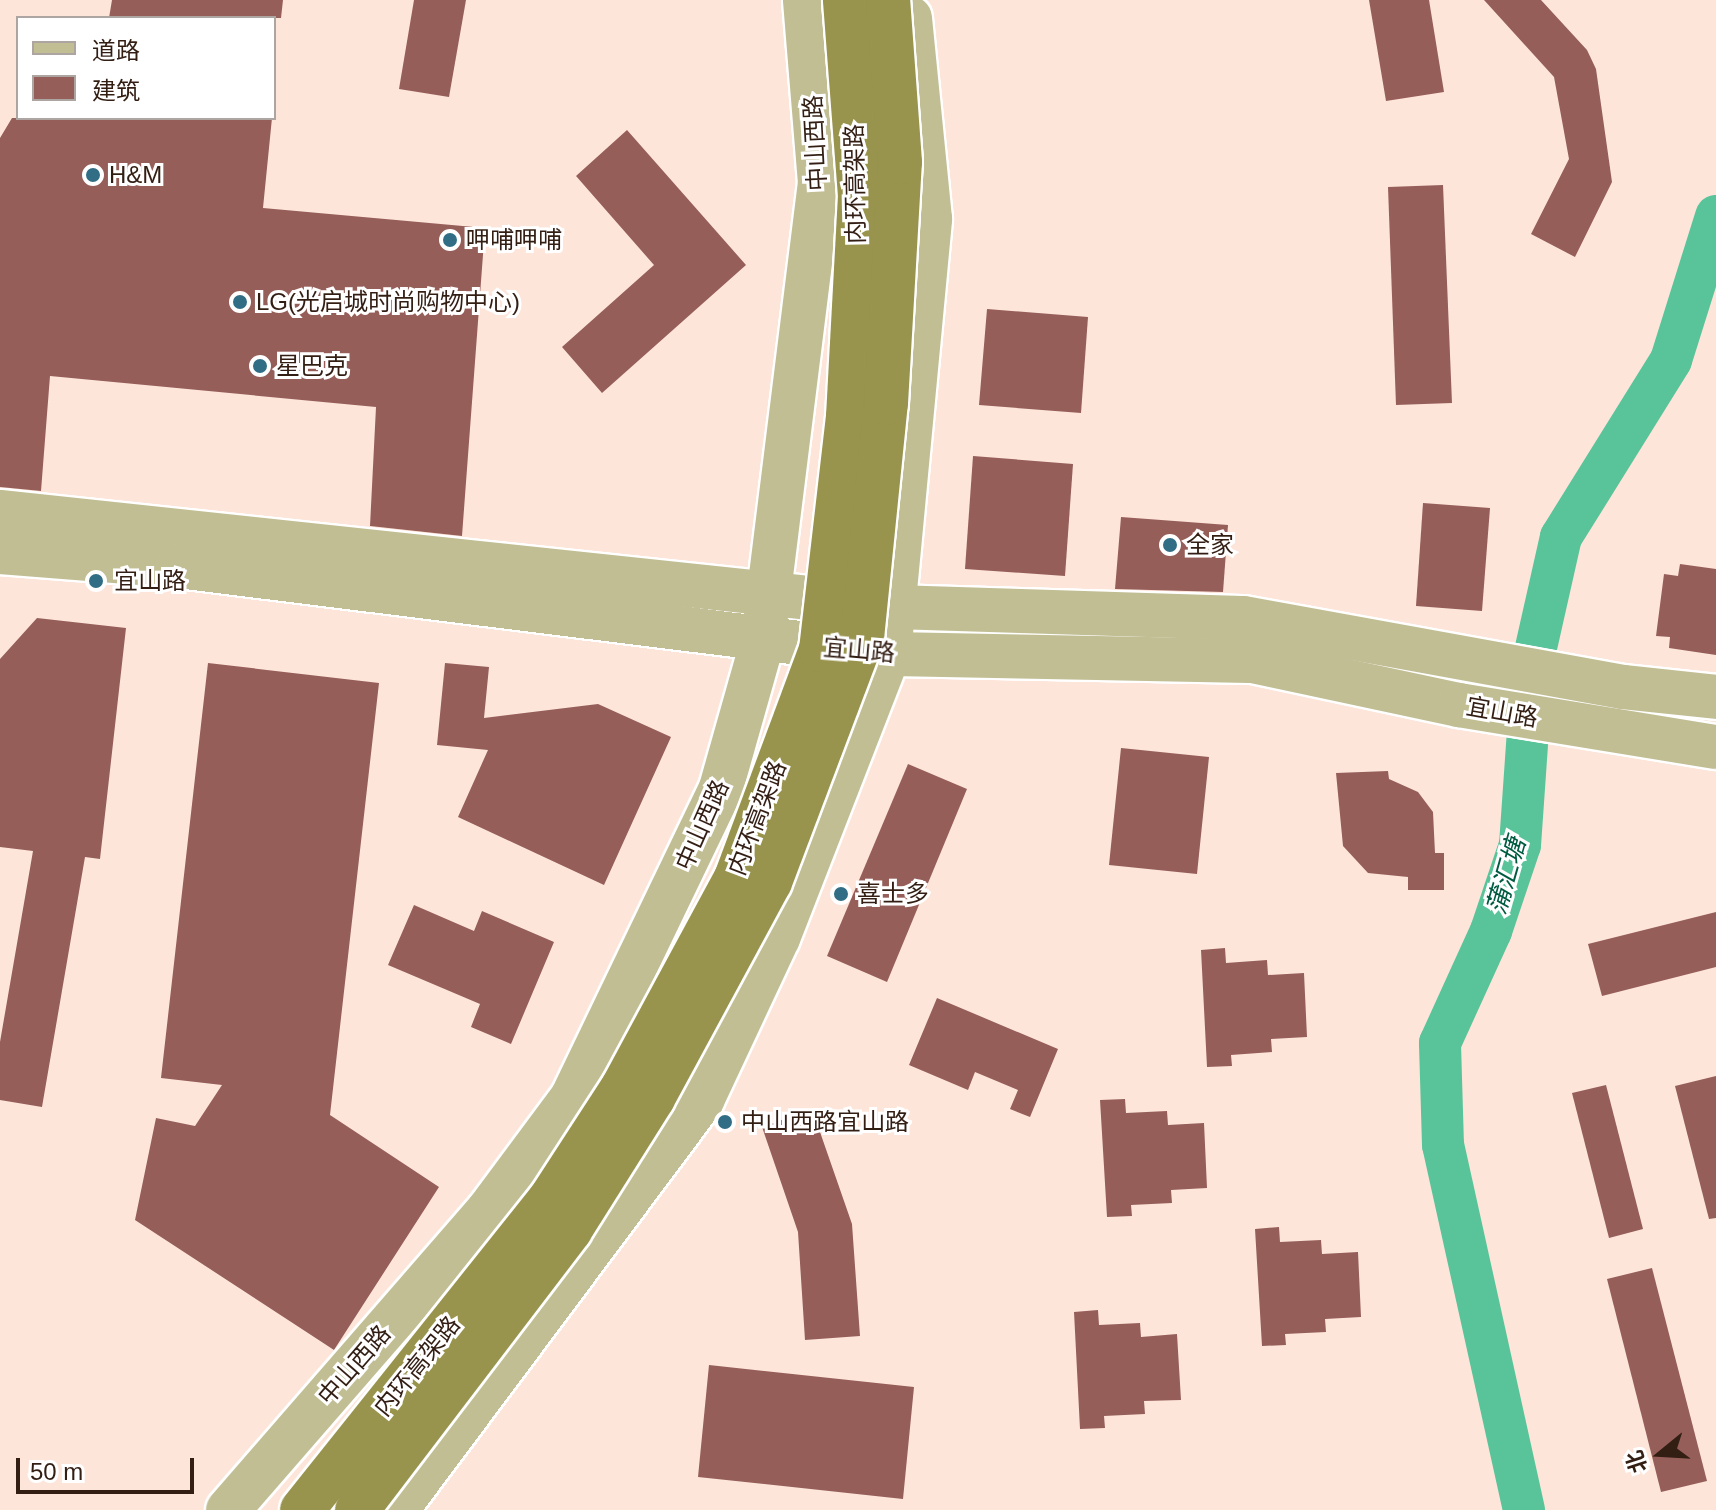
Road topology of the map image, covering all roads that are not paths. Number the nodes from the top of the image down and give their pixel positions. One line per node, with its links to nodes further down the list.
1 (805, 0): 7 (main road, 中山西路)
2 (845, 0): 14 (highway, 内环高架路, bridge)
3 (888, 0): 15 (highway, 内环高架路, bridge)
4 (908, 0): 8 (main road)
5 (0, 512): 7 (main road, 宜山路)
6 (0, 552): 9 (main road, 宜山路)
7 (769, 590): 8 (main road, 宜山路); 9 (main road, 中山西路)
8 (893, 607): 10 (main road); 11 (main road, 宜山路)
9 (763, 640): 10 (main road, 宜山路); 13 (main road, 中山西路)
10 (889, 654): 12 (main road, 宜山路); 16 (main road)
11 (1716, 697)
12 (1716, 747)
13 (228, 1510)
14 (302, 1510)
15 (357, 1510)
16 (396, 1510)

